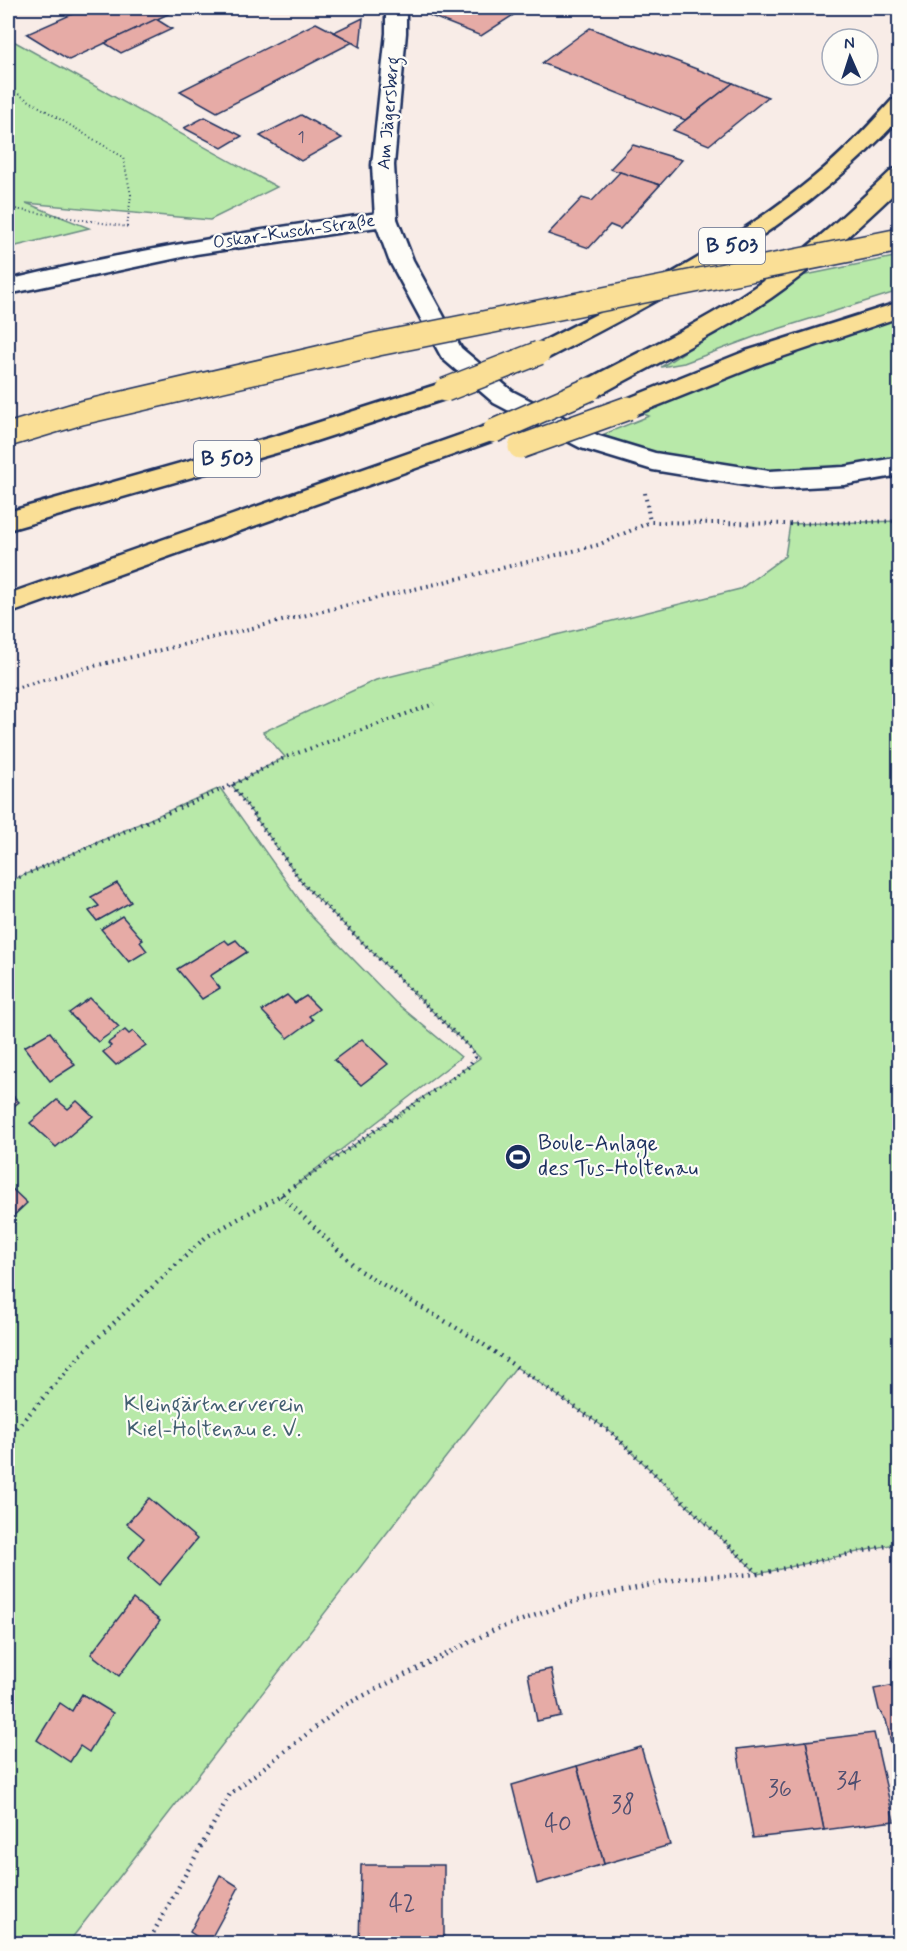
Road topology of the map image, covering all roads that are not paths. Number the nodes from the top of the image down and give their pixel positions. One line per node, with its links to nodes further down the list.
1 (396, 8): 4 (street, Am Jägersberg)
2 (900, 105): 10 (highway, B 503, bridge)
3 (900, 175): 11 (highway, B 503, bridge)
4 (386, 219): 6 (street, Oskar-Kusch-Straße); 9 (street, Oskar-Kusch-Straße)
5 (900, 240): 8 (highway, bridge)
6 (8, 287)
7 (900, 309): 11 (highway, bridge)
8 (8, 435)
9 (900, 466)
10 (8, 521)
11 (188, 538): 12 (highway, B 503)
12 (8, 604)

